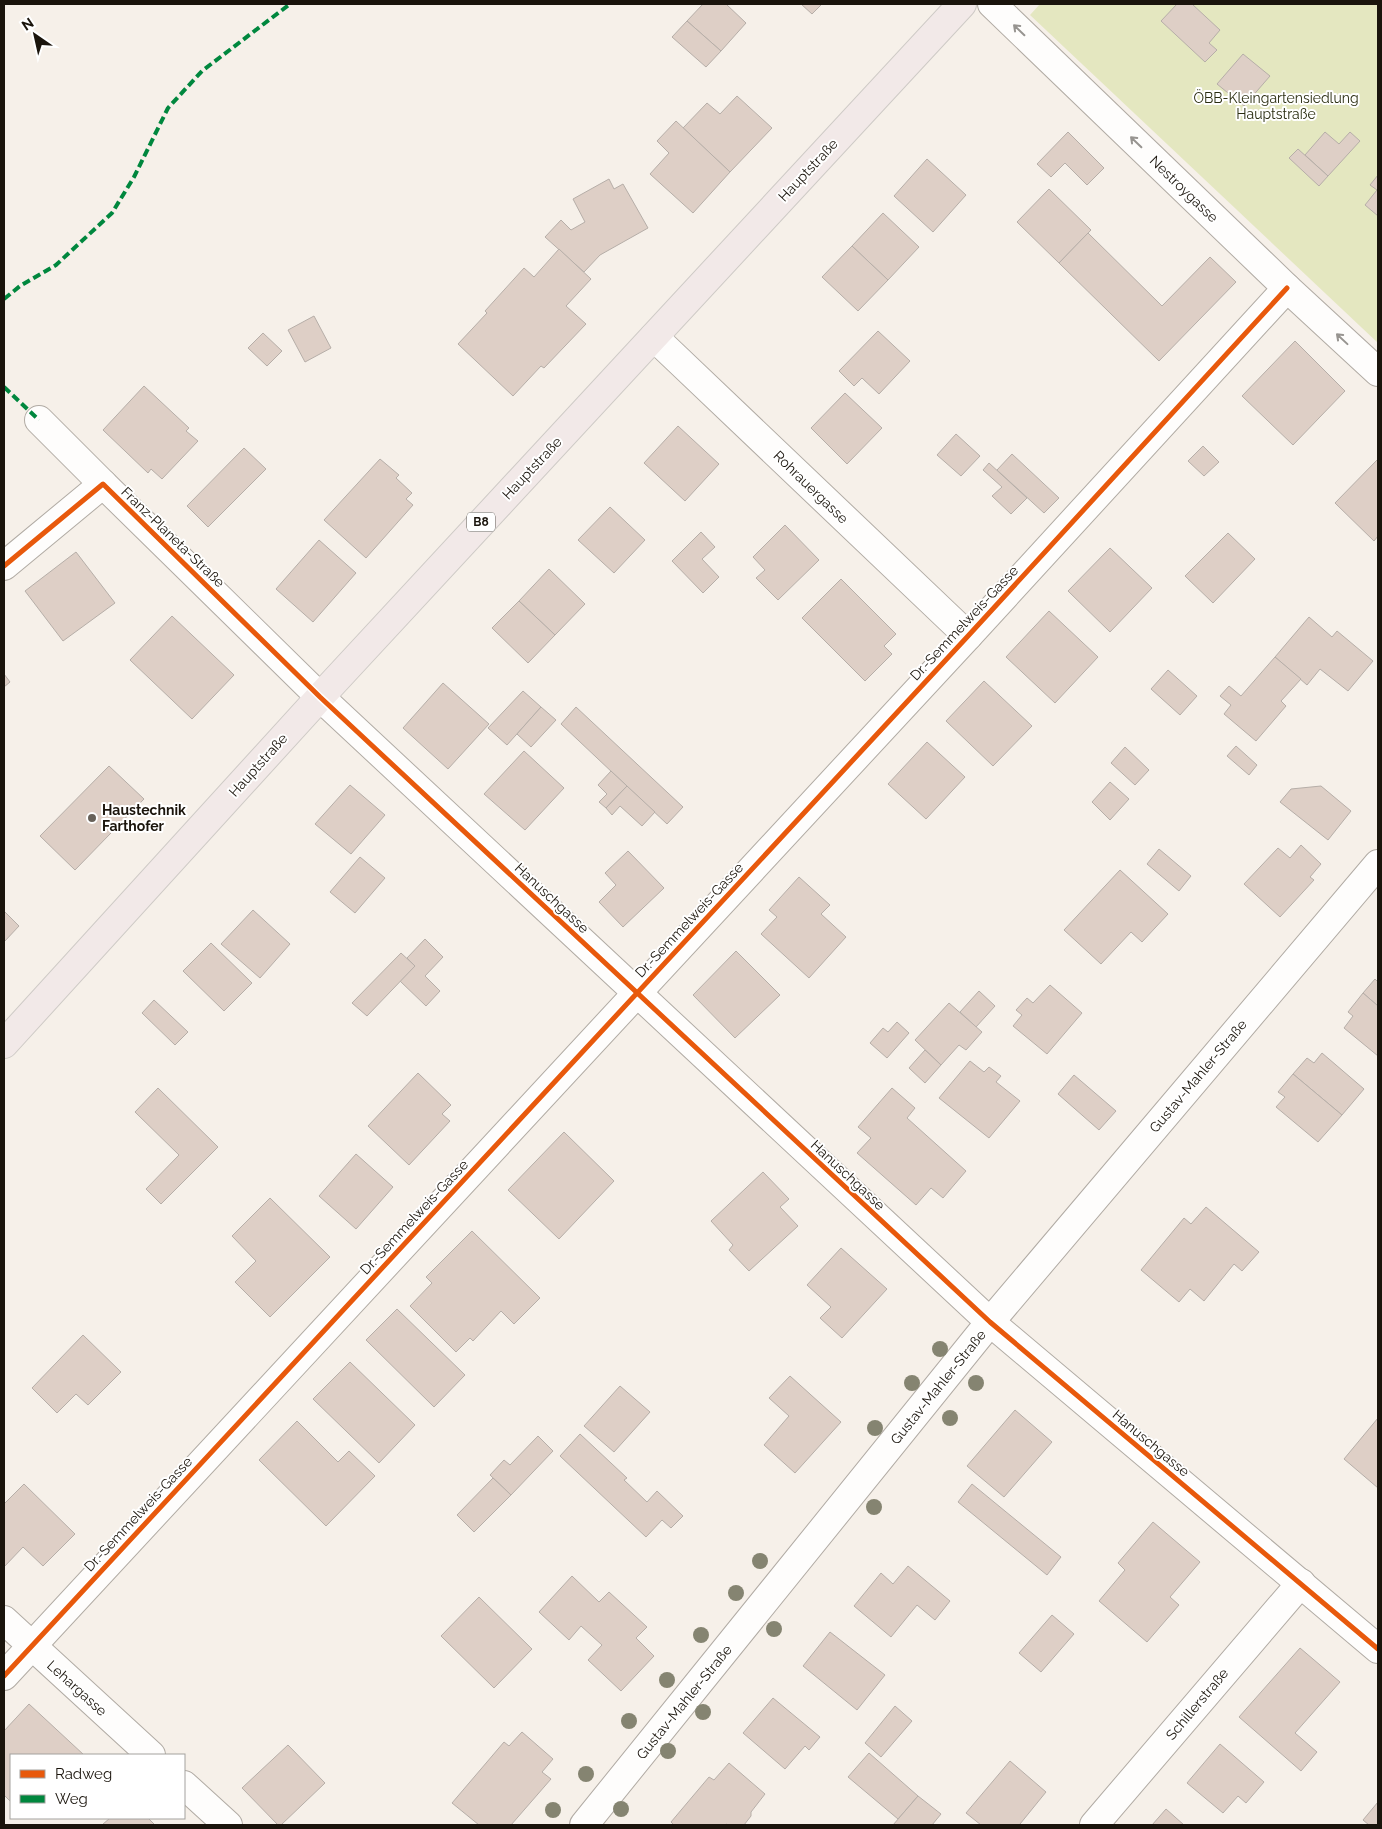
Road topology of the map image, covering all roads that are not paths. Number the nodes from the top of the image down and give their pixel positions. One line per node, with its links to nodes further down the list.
1 (962, 4): 4 (main road, Hauptstraße / B8)
2 (992, 4): 3 (street, Nestroygasse, one-way to 2)
3 (1287, 288): 5 (street, Nestroygasse, one-way to 3); 9 (street, Dr.-Semmelweis-Gasse)
4 (654, 337): 9 (street, Rohrauergasse); 10 (main road, Hauptstraße / B8)
5 (1378, 372)
6 (39, 420): 7 (street)
7 (103, 484): 8 (street, Franz-Planeta-Straße); 10 (street, Franz-Planeta-Straße)
8 (4, 566)
9 (968, 636): 12 (street, Dr.-Semmelweis-Gasse)
10 (320, 696): 12 (street, Hanuschgasse); 13 (main road, Hauptstraße / B8)
11 (1378, 864): 14 (street, Gustav-Mahler-Straße)
12 (636, 993): 14 (street, Hanuschgasse); 17 (street, Dr.-Semmelweis-Gasse)
13 (4, 1044)
14 (990, 1322): 15 (street, Hanuschgasse); 23 (street, Gustav-Mahler-Straße)
15 (1301, 1583): 18 (street, Hanuschgasse); 24 (street, Schillerstraße)
16 (4, 1620): 17 (street, Lehargasse)
17 (32, 1646): 19 (street, Dr.-Semmelweis-Gasse); 20 (street, Lehargasse)
18 (1378, 1650)
19 (4, 1676)
20 (150, 1754)
21 (185, 1786): 22 (street)
22 (228, 1825)
23 (584, 1825)
24 (1094, 1825)

